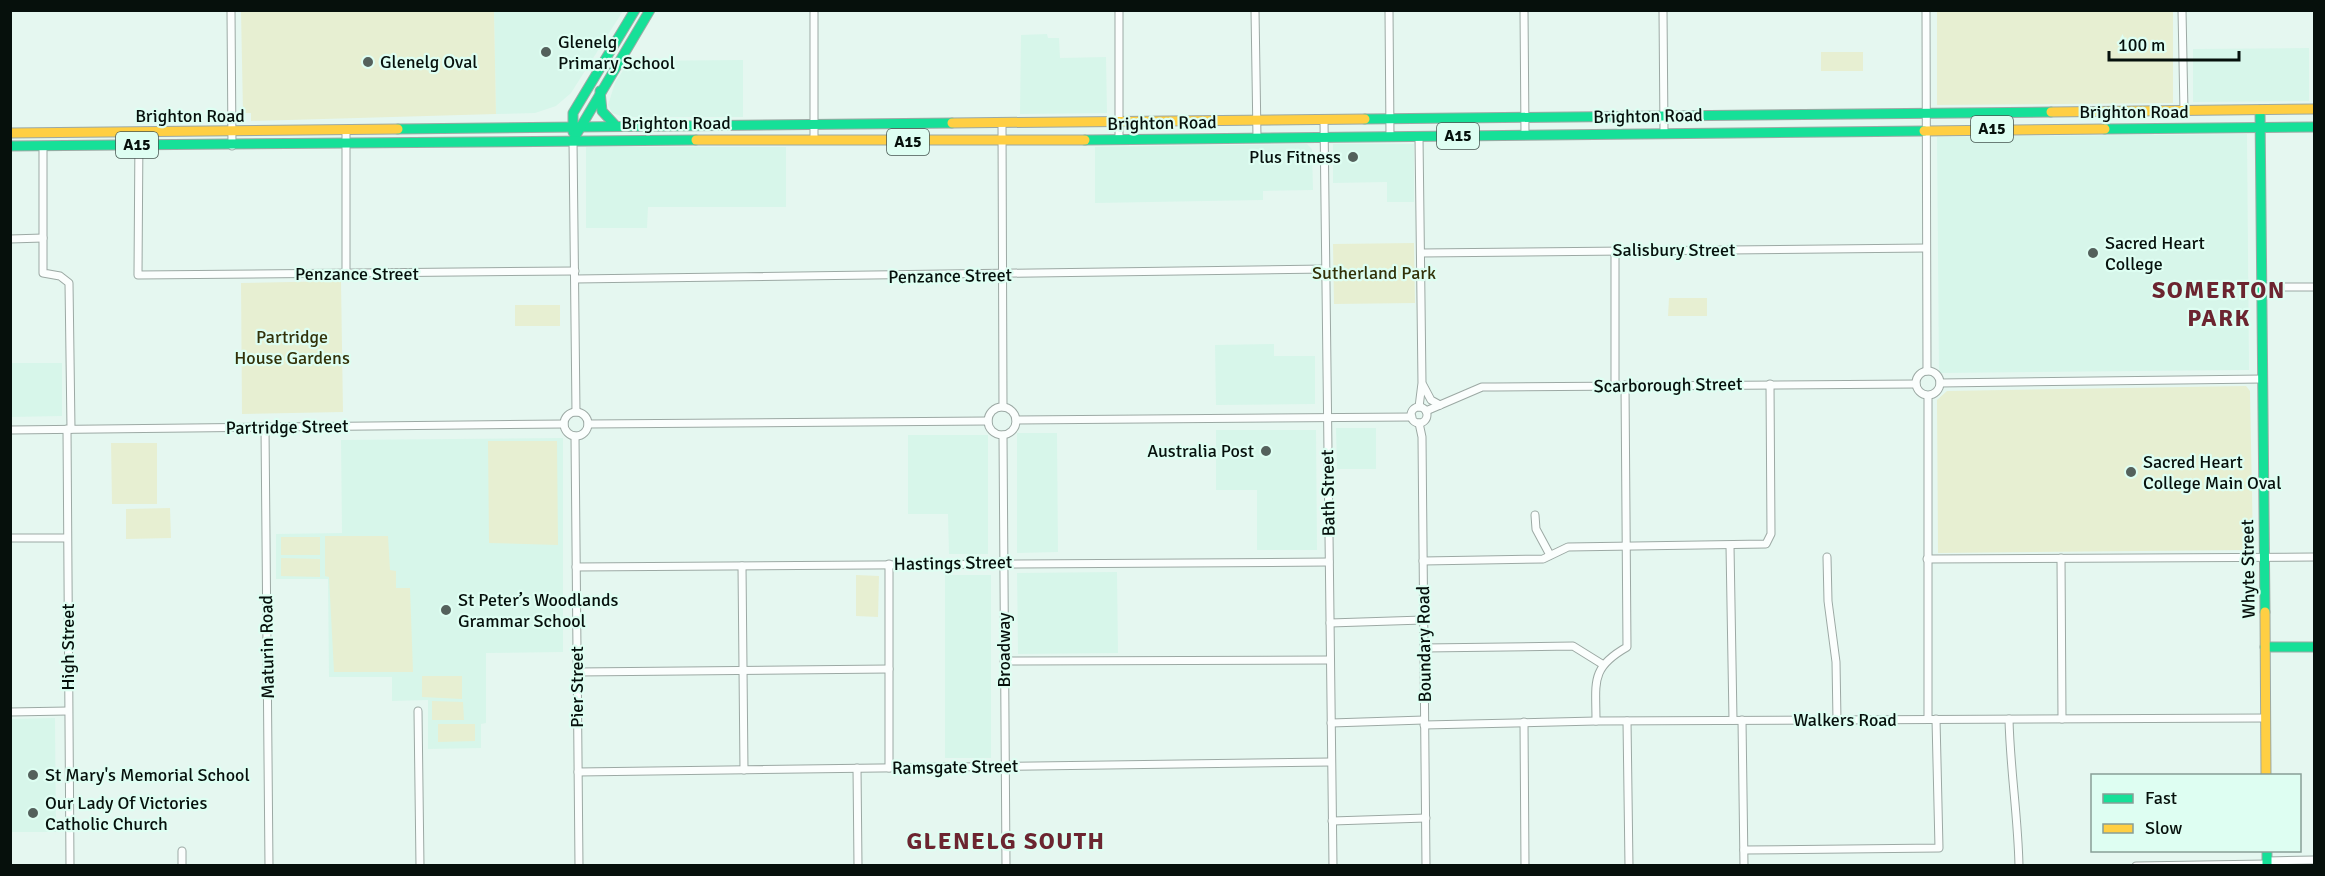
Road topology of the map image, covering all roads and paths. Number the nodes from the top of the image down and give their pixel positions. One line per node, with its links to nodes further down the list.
1 (231, 10): 36 (street)
2 (635, 10): 25 (main road)
3 (650, 10): 12 (main road)
4 (814, 10): 24 (street)
5 (1119, 10): 22 (street)
6 (1255, 10): 21 (street)
7 (1389, 10): 20 (street)
8 (1524, 10): 18 (street)
9 (1663, 10): 17 (street)
10 (1926, 10): 16 (street)
11 (2182, 10): 15 (street)
12 (600, 91): 25 (main road); 26 (main road)
13 (2314, 109): 14 (main road, Brighton Road / A15)
14 (2260, 110): 15 (main road, Brighton Road / A15); 28 (main road, Whyte Street)
15 (2184, 112): 16 (main road, Brighton Road / A15)
16 (1925, 114): 17 (main road, Brighton Road / A15); 31 (street)
17 (1664, 116): 18 (main road, Brighton Road / A15); 33 (street)
18 (1525, 119): 20 (main road, Brighton Road / A15); 37 (street)
19 (1324, 120): 20 (main road, Brighton Road / A15); 21 (main road, Brighton Road / A15); 41 (street, Bath Street)
20 (1390, 121): 39 (street)
21 (1257, 122): 22 (main road, Brighton Road / A15); 40 (street)
22 (1119, 123): 23 (main road, Brighton Road / A15); 45 (street)
23 (1002, 124): 24 (main road, Brighton Road / A15); 44 (street)
24 (814, 126): 26 (main road, Brighton Road / A15); 42 (street)
25 (577, 127): 26 (main road, Brighton Road / A15); 30 (main road, Brighton Road / A15); 43 (main road)
26 (619, 127)
27 (2314, 127): 28 (main road, Brighton Road / A15)
28 (2260, 128): 31 (main road, Brighton Road / A15); 62 (main road, Whyte Street)
29 (383, 130): 30 (main road, Brighton Road / A15); 32 (main road, Brighton Road / A15); 46 (main road)
30 (408, 130): 47 (main road)
31 (1925, 130): 33 (main road, Brighton Road / A15); 55 (street)
32 (346, 131): 36 (main road, Brighton Road / A15); 48 (street)
33 (1664, 132): 37 (main road, Brighton Road / A15)
34 (10, 133): 35 (main road, Brighton Road / A15)
35 (139, 133): 36 (main road, Brighton Road / A15); 49 (street)
36 (231, 133): 52 (street)
37 (1525, 135): 38 (main road, Brighton Road / A15)
38 (1419, 136): 39 (main road, Brighton Road / A15); 57 (street)
39 (1390, 137): 41 (main road, Brighton Road / A15)
40 (1257, 138): 41 (main road, Brighton Road / A15); 45 (main road, Brighton Road / A15)
41 (1324, 138): 58 (street, Bath Street)
42 (814, 139): 43 (main road, Brighton Road / A15); 44 (main road, Brighton Road / A15)
43 (573, 140): 47 (main road, Brighton Road / A15); 60 (street)
44 (1002, 140): 45 (main road, Brighton Road / A15); 61 (street)
45 (1119, 140)
46 (384, 142): 47 (main road, Brighton Road / A15); 48 (main road, Brighton Road / A15)
47 (411, 142)
48 (346, 144): 52 (main road, Brighton Road / A15); 59 (street)
49 (139, 145): 51 (main road, Brighton Road / A15); 52 (main road, Brighton Road / A15); 59 (street, Penzance Street)
50 (10, 146): 51 (main road, Brighton Road / A15)
51 (43, 146): 53 (street, High Street)
52 (232, 146)
53 (43, 238): 54 (street); 85 (street, High Street)
54 (10, 239)
55 (1926, 248): 56 (street, Salisbury Street); 64 (street)
56 (1615, 250): 57 (street, Salisbury Street); 70 (street)
57 (1421, 253): 66 (street)
58 (1326, 270): 61 (street, Penzance Street); 78 (street, Bath Street)
59 (346, 274): 60 (street, Penzance Street)
60 (575, 275): 61 (street, Penzance Street); 76 (street)
61 (1001, 275): 74 (street)
62 (2262, 287): 63 (street); 65 (main road, Whyte Street)
63 (2314, 287)
64 (1927, 371): 67 (street); 69 (street)
65 (2263, 379): 67 (street); 96 (main road, Whyte Street)
66 (1422, 383): 73 (street); 75 (street)
67 (1940, 383): 72 (street)
68 (1770, 384): 69 (street, Scarborough Street); 71 (street, Scarborough Street); 92 (street)
69 (1916, 384): 72 (street)
70 (1615, 385): 71 (street, Scarborough Street); 73 (street, Scarborough Street)
71 (1625, 385): 93 (street)
72 (1928, 396): 99 (street)
73 (1440, 405): 75 (street, Scarborough Street)
74 (1003, 407): 79 (street); 80 (street)
75 (1422, 409): 77 (street); 81 (street)
76 (576, 412): 82 (street); 83 (street)
77 (1412, 417): 78 (street); 81 (street)
78 (1327, 418): 79 (street); 101 (street, Bath Street)
79 (1016, 420): 87 (street)
80 (988, 421): 83 (street); 87 (street)
81 (1419, 423): 100 (street, Boundary Road)
82 (564, 424): 84 (street, Partridge Street); 88 (street)
83 (588, 424): 88 (street)
84 (265, 428): 85 (street, Partridge Street); 147 (street, Maturin Road)
85 (69, 429): 86 (street, Partridge Street); 91 (street, High Street)
86 (10, 430)
87 (1003, 435): 102 (street, Broadway)
88 (575, 436): 105 (street, Pier Street)
89 (1535, 515): 94 (street)
90 (10, 538): 91 (street)
91 (67, 538): 117 (street, High Street)
92 (1730, 546): 93 (street); 124 (street)
93 (1626, 547): 94 (street); 113 (street)
94 (1550, 555): 100 (street)
95 (1827, 557): 126 (street)
96 (2264, 557): 97 (street); 98 (street); 109 (main road, Whyte Street)
97 (2314, 557)
98 (2061, 558): 99 (street); 123 (street)
99 (1927, 559): 121 (street)
100 (1423, 561): 106 (street, Boundary Road)
101 (1329, 562): 102 (street, Hastings Street); 107 (street, Bath Street)
102 (1004, 563): 103 (street, Hastings Street); 112 (street, Broadway)
103 (889, 564): 104 (street, Hastings Street); 114 (street)
104 (742, 566): 105 (street, Hastings Street); 115 (street)
105 (576, 567): 116 (street, Pier Street)
106 (1424, 620): 107 (street); 110 (street, Boundary Road)
107 (1330, 624): 111 (street, Bath Street)
108 (2314, 646): 109 (main road)
109 (2265, 647): 120 (main road, Whyte Street)
110 (1424, 648): 113 (street); 129 (street, Boundary Road)
111 (1330, 660): 112 (street); 131 (street, Bath Street)
112 (1004, 662): 133 (street, Broadway)
113 (1602, 664): 127 (street)
114 (889, 669): 115 (street); 135 (street)
115 (743, 670): 116 (street); 136 (street)
116 (577, 672): 137 (street, Pier Street)
117 (68, 711): 119 (street); 145 (street, High Street)
118 (418, 711): 148 (street)
119 (10, 712)
120 (2266, 718): 123 (street, Walkers Road); 138 (main road, Whyte Street)
121 (1932, 719): 122 (street, Walkers Road); 126 (street, Walkers Road); 141 (street)
122 (2009, 719): 123 (street, Walkers Road); 157 (street)
123 (2062, 719)
124 (1733, 720): 125 (street, Walkers Road); 128 (street, Walkers Road)
125 (1742, 720): 126 (street, Walkers Road); 141 (street)
126 (1837, 720)
127 (1596, 721): 128 (street, Walkers Road); 130 (street, Walkers Road)
128 (1627, 721): 155 (street)
129 (1424, 722): 130 (street, Walkers Road); 131 (street, Walkers Road); 139 (street, Boundary Road)
130 (1524, 722): 154 (street)
131 (1331, 723): 132 (street, Bath Street)
132 (1331, 762): 133 (street, Ramsgate Street); 140 (street, Bath Street)
133 (1005, 767): 135 (street, Ramsgate Street); 151 (street, Broadway)
134 (857, 768): 135 (street, Ramsgate Street); 136 (street, Ramsgate Street); 150 (street)
135 (889, 768)
136 (744, 770): 137 (street, Ramsgate Street)
137 (578, 772): 149 (street, Pier Street)
138 (2266, 774)
139 (1426, 818): 140 (street); 153 (street, Boundary Road)
140 (1332, 821): 152 (street, Bath Street)
141 (1744, 850): 156 (street)
142 (182, 851): 146 (street)
143 (2314, 860): 144 (street)
144 (2267, 864): 158 (street)
145 (70, 866)
146 (182, 866)
147 (269, 866)
148 (420, 866)
149 (579, 866)
150 (858, 866)
151 (1006, 866)
152 (1333, 866)
153 (1426, 866)
154 (1525, 866)
155 (1629, 866)
156 (1744, 866)
157 (2019, 866)
158 (2136, 866)

